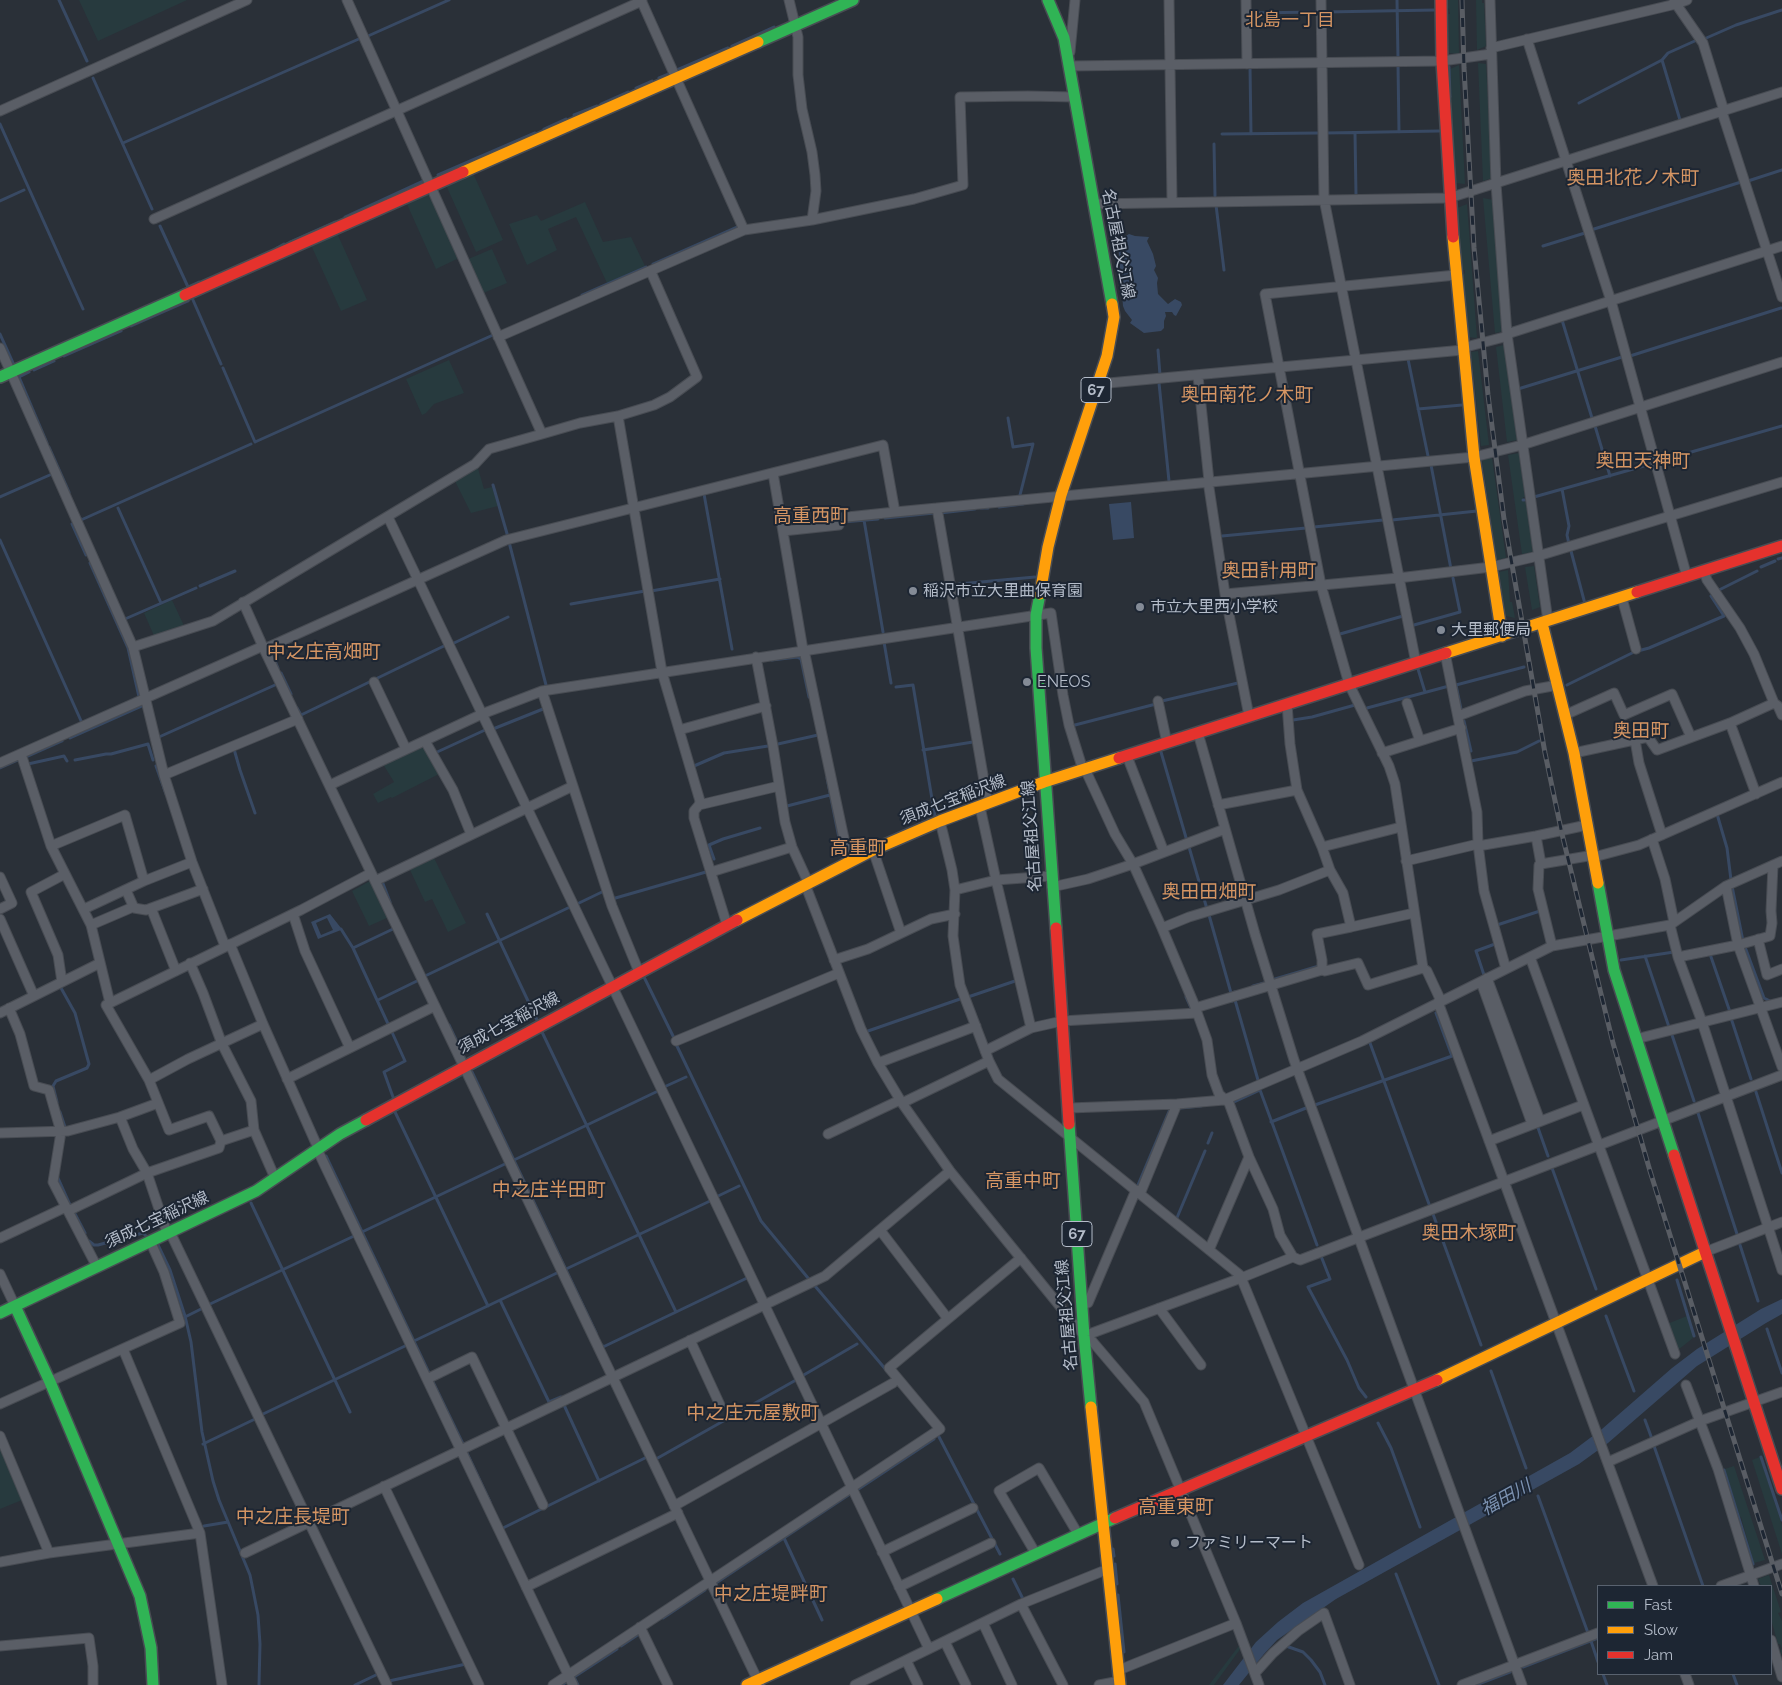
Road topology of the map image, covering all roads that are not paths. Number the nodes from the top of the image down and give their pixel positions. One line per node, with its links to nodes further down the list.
1 (247, 0): 27 (street)
2 (347, 0): 26 (street)
3 (789, 0): 15 (street)
4 (854, 0): 15 (street)
5 (1048, 0): 21 (street, 名古屋祖父江線 / 67)
6 (1076, 0): 21 (street)
7 (1169, 0): 22 (street)
8 (1246, 0): 20 (street)
9 (1320, 0): 19 (street)
10 (1441, 0): 18 (street)
11 (1490, 0): 17 (street)
12 (1686, 0): 14 (street)
13 (642, 1): 23 (street); 26 (street)
14 (1675, 2): 16 (street); 28 (street)
15 (795, 25): 23 (street); 37 (street)
16 (1527, 40): 17 (street); 29 (street)
17 (1491, 51): 18 (street); 30 (street)
18 (1442, 62): 19 (street); 32 (street)
19 (1322, 63): 20 (street); 33 (street)
20 (1247, 64): 22 (street)
21 (1069, 65): 22 (street); 25 (street, 名古屋祖父江線 / 67)
22 (1170, 65): 34 (street)
23 (676, 77): 31 (street); 38 (street)
24 (1782, 92): 28 (street)
25 (1075, 97): 35 (street, 名古屋祖父江線 / 67); 37 (street)
26 (396, 110): 31 (street); 36 (street)
27 (0, 111)
28 (1723, 111): 29 (street); 40 (street)
29 (1565, 162): 30 (street); 45 (street)
30 (1496, 184): 32 (street); 46 (street)
31 (430, 186): 47 (street); 53 (street)
32 (1449, 198): 33 (street); 42 (street)
33 (1324, 199): 34 (street); 43 (street)
34 (1172, 201): 35 (street)
35 (1093, 204): 55 (street, 名古屋祖父江線 / 67)
36 (154, 219)
37 (812, 220): 38 (street)
38 (744, 230): 41 (street)
39 (1782, 246): 40 (street)
40 (1767, 251): 44 (street); 45 (street)
41 (651, 272): 47 (street); 57 (street)
42 (1456, 275): 43 (street); 49 (street)
43 (1341, 286): 50 (street); 52 (street)
44 (1782, 297)
45 (1611, 301): 46 (street); 56 (street)
46 (1508, 335): 49 (street); 59 (street)
47 (498, 338): 58 (street)
48 (0, 348): 53 (street)
49 (1462, 349): 50 (street); 60 (street)
50 (1356, 360): 52 (street); 61 (street)
51 (1782, 362): 56 (street)
52 (1278, 367): 54 (street); 63 (street)
53 (5, 375): 88 (street)
54 (1198, 376): 55 (street); 64 (street)
55 (1098, 384): 66 (street, 名古屋祖父江線 / 67)
56 (1640, 407): 59 (street); 71 (street)
57 (618, 416): 58 (street); 67 (street)
58 (542, 434): 70 (street)
59 (1522, 445): 60 (street); 74 (street)
60 (1474, 457): 61 (street); 75 (street)
61 (1376, 466): 63 (street); 78 (street)
62 (773, 473): 67 (street); 69 (street); 72 (street)
63 (1299, 473): 64 (street); 80 (street)
64 (1209, 481): 66 (street); 81 (street)
65 (1782, 482): 71 (street)
66 (1061, 495): 68 (street); 84 (street, 名古屋祖父江線 / 67)
67 (635, 507): 79 (street); 95 (street)
68 (936, 508): 69 (street); 86 (street)
69 (895, 512): 72 (street)
70 (388, 517): 79 (street); 83 (street)
71 (1672, 517): 74 (street); 77 (street)
72 (782, 531): 91 (street)
73 (1782, 546): 76 (street, 須成七宝稲沢線)
74 (1538, 556): 75 (street); 85 (street)
75 (1491, 567): 78 (street); 87 (street)
76 (1704, 571): 77 (street, 須成七宝稲沢線); 105 (street)
77 (1687, 577): 82 (street, 須成七宝稲沢線)
78 (1398, 578): 80 (street); 94 (street)
79 (418, 580): 89 (street); 106 (street)
80 (1321, 585): 81 (street); 97 (street)
81 (1225, 594): 108 (street)
82 (1622, 598): 85 (street, 須成七宝稲沢線); 90 (street)
83 (243, 602): 88 (street); 89 (street)
84 (1036, 615): 86 (street); 126 (street); 128 (street, 名古屋祖父江線 / 67)
85 (1545, 622): 87 (street, 須成七宝稲沢線); 98 (street)
86 (957, 627): 91 (street); 136 (street)
87 (1502, 636): 92 (street, 須成七宝稲沢線)
88 (133, 647): 100 (street)
89 (263, 647): 100 (street); 110 (street)
90 (1636, 649)
91 (803, 650): 93 (street); 156 (street)
92 (1445, 654): 94 (street, 須成七宝稲沢線); 109 (street)
93 (756, 657): 95 (street); 104 (street)
94 (1416, 663): 97 (street, 須成七宝稲沢線)
95 (662, 672): 99 (street); 113 (street)
96 (374, 682): 120 (street)
97 (1349, 684): 103 (street, 須成七宝稲沢線); 123 (street)
98 (1558, 685): 107 (street); 109 (street)
99 (542, 691): 106 (street); 131 (street)
100 (146, 699): 122 (street); 127 (street)
101 (1158, 701): 119 (street)
102 (1407, 702): 118 (street)
103 (1287, 704): 108 (street, 須成七宝稲沢線); 133 (street)
104 (766, 706): 113 (street); 132 (street)
105 (1779, 707): 111 (street)
106 (482, 714): 116 (street); 138 (street)
107 (1565, 715): 115 (street); 121 (street)
108 (1249, 716): 114 (street, 須成七宝稲沢線)
109 (1458, 716): 112 (street)
110 (298, 719): 127 (street); 130 (street)
111 (1730, 723): 115 (street); 134 (street)
112 (1461, 728): 118 (street); 147 (street)
113 (679, 730): 135 (street)
114 (1198, 733): 119 (street, 須成七宝稲沢線); 137 (street)
115 (1691, 737): 117 (street)
116 (425, 740): 120 (street); 143 (street)
117 (1635, 740): 121 (street); 144 (street)
118 (1420, 741): 123 (street)
119 (1167, 743): 124 (street, 須成七宝稲沢線)
120 (406, 749): 130 (street)
121 (1574, 753): 140 (street)
122 (21, 754): 125 (street); 148 (street)
123 (1382, 754): 141 (street)
124 (1127, 756): 126 (street, 須成七宝稲沢線); 152 (street)
125 (0, 763)
126 (1084, 770): 128 (street, 須成七宝稲沢線); 158 (street)
127 (164, 775): 155 (street)
128 (1044, 782): 136 (street, 須成七宝稲沢線); 168 (street, 名古屋祖父江線 / 67)
129 (1782, 782): 134 (street)
130 (330, 785): 165 (street)
131 (573, 786): 138 (street); 204 (street)
132 (779, 786): 135 (street); 149 (street)
133 (1297, 790): 137 (street); 150 (street)
134 (1756, 794): 144 (street)
135 (699, 805): 162 (street)
136 (984, 805): 139 (street, 須成七宝稲沢線); 166 (street)
137 (1218, 805): 142 (street)
138 (526, 808): 143 (street); 208 (street)
139 (940, 821): 151 (street, 須成七宝稲沢線); 173 (street)
140 (1588, 824): 145 (street); 153 (street)
141 (1401, 827): 150 (street); 154 (street)
142 (1225, 829): 152 (street); 174 (street)
143 (471, 834): 165 (street)
144 (1662, 835): 146 (street)
145 (1536, 836): 147 (street); 159 (street)
146 (1652, 839): 153 (street); 183 (street)
147 (1478, 845): 154 (street); 200 (street)
148 (51, 846): 163 (street); 167 (street)
149 (792, 847): 162 (street); 169 (street)
150 (1322, 847): 161 (street)
151 (873, 850): 156 (street, 須成七宝稲沢線); 188 (street)
152 (1164, 852): 158 (street)
153 (1594, 856): 159 (street); 189 (street)
154 (1406, 860): 179 (street)
155 (192, 862): 167 (street); 172 (street)
156 (849, 862): 169 (street, 須成七宝稲沢線)
157 (1782, 862): 160 (street)
158 (1133, 864): 168 (street); 187 (street)
159 (1541, 864): 193 (street)
160 (1773, 865): 170 (street); 190 (street)
161 (1330, 870): 174 (street); 186 (street)
162 (710, 872): 185 (street)
163 (65, 874): 178 (street); 207 (street)
164 (0, 876): 177 (street)
165 (373, 877): 180 (street); 214 (street)
166 (996, 880): 168 (street); 173 (street); 223 (street)
167 (144, 881): 171 (street)
168 (1052, 881): 219 (street, 名古屋祖父江線 / 67)
169 (806, 883): 185 (street, 須成七宝稲沢線); 196 (street)
170 (1726, 886): 183 (street); 192 (street)
171 (126, 890): 175 (street); 178 (street)
172 (203, 890): 176 (street); 191 (street)
173 (955, 890): 181 (street)
174 (1246, 901): 187 (street); 209 (street)
175 (133, 906): 176 (street); 184 (street)
176 (151, 908): 202 (street)
177 (0, 909)
178 (84, 909): 184 (street)
179 (1414, 913): 186 (street); 199 (street)
180 (293, 914): 191 (street); 227 (street)
181 (955, 914): 188 (street); 222 (street)
182 (0, 919): 210 (street)
183 (1672, 924): 189 (street); 194 (street)
184 (91, 925): 197 (street)
185 (727, 925): 204 (street, 須成七宝稲沢線)
186 (1352, 927): 203 (street)
187 (1162, 928): 217 (street)
188 (902, 933): 196 (street)
189 (1607, 936): 193 (street); 224 (street)
190 (1758, 939): 192 (street); 201 (street)
191 (227, 945): 198 (street); 221 (street)
192 (1738, 945): 194 (street); 215 (street)
193 (1552, 946): 195 (street)
194 (1678, 956): 220 (street)
195 (1530, 957): 200 (street); 242 (street)
196 (834, 960): 205 (street)
197 (100, 963): 207 (street); 213 (street)
198 (190, 964): 202 (street); 226 (street)
199 (1423, 968): 203 (street); 211 (street)
200 (1506, 969): 206 (street)
201 (1782, 969)
202 (176, 970): 213 (street)
203 (1322, 970): 209 (street)
204 (639, 972): 208 (street, 須成七宝稲沢線)
205 (839, 973): 225 (street); 230 (street)
206 (1484, 980): 211 (street); 246 (street)
207 (62, 982): 210 (street)
208 (613, 986): 231 (street, 須成七宝稲沢線); 279 (street)
209 (1271, 986): 217 (street); 233 (street)
210 (34, 996): 216 (street)
211 (1439, 1002): 233 (street); 253 (street)
212 (1782, 1002): 215 (street)
213 (110, 1003): 236 (street)
214 (436, 1006): 227 (street); 231 (street)
215 (1762, 1007): 220 (street); 232 (street)
216 (10, 1008): 218 (street); 248 (street)
217 (1196, 1011): 219 (street); 238 (street)
218 (0, 1013)
219 (1062, 1021): 223 (street); 243 (street, 名古屋祖父江線 / 67)
220 (1702, 1022): 224 (street); 237 (street)
221 (263, 1024): 226 (street); 235 (street)
222 (976, 1026): 228 (street); 230 (street)
223 (1031, 1028): 228 (street)
224 (1636, 1039): 245 (street)
225 (676, 1041)
226 (222, 1044): 236 (street); 247 (street)
227 (350, 1048): 235 (street)
228 (986, 1051): 229 (street)
229 (989, 1061): 239 (street); 251 (street)
230 (878, 1063): 239 (street)
231 (465, 1066): 255 (street, 須成七宝稲沢線); 291 (street)
232 (1782, 1067)
233 (1298, 1069): 238 (street); 267 (street)
234 (1782, 1075): 237 (street)
235 (287, 1079): 255 (street)
236 (150, 1080): 240 (street)
237 (1725, 1098): 245 (street); 264 (street)
238 (1224, 1100): 241 (street); 256 (street)
239 (901, 1101): 250 (street); 257 (street)
240 (158, 1103): 244 (street); 252 (street)
241 (1177, 1104): 243 (street); 261 (street)
242 (1583, 1105): 246 (street); 254 (street)
243 (1069, 1108): 251 (street, 名古屋祖父江線 / 67)
244 (120, 1118): 248 (street); 258 (street)
245 (1662, 1122): 254 (street); 271 (street)
246 (1536, 1123): 253 (street)
247 (254, 1130): 252 (street); 259 (street)
248 (61, 1132): 249 (street); 262 (street)
249 (0, 1133)
250 (828, 1134)
251 (1071, 1139): 261 (street); 280 (street, 名古屋祖父江線 / 67)
252 (221, 1141): 258 (street)
253 (1489, 1141): 260 (street)
254 (1598, 1146): 260 (street); 278 (street)
255 (318, 1149): 259 (street, 須成七宝稲沢線); 292 (street)
256 (1249, 1157): 270 (street); 272 (street)
257 (950, 1171): 265 (street); 273 (street)
258 (146, 1174): 262 (street); 266 (street)
259 (275, 1178): 266 (street, 須成七宝稲沢線)
260 (1504, 1181): 267 (street); 285 (street)
261 (1138, 1192): 270 (street); 280 (street)
262 (67, 1209): 268 (street); 274 (street)
263 (1782, 1222): 264 (street)
264 (1768, 1228): 271 (street); 275 (street)
265 (880, 1230): 279 (street); 284 (street)
266 (168, 1232): 269 (street, 須成七宝稲沢線); 315 (street)
267 (1359, 1237): 272 (street); 296 (street)
268 (0, 1238)
269 (150, 1241): 274 (street, 須成七宝稲沢線); 288 (street)
270 (1209, 1250): 277 (street)
271 (1705, 1252): 278 (street); 298 (street)
272 (1293, 1257): 277 (street)
273 (1021, 1258): 284 (street); 286 (street)
274 (97, 1266): 281 (street, 須成七宝稲沢線)
275 (1782, 1270)
276 (0, 1274): 281 (street)
277 (1242, 1278): 282 (street); 305 (street)
278 (1647, 1280): 285 (street); 289 (street)
279 (764, 1304): 287 (street); 302 (street)
280 (1082, 1304): 286 (street, 名古屋祖父江線 / 67)
281 (15, 1306): 283 (street, 須成七宝稲沢線); 293 (street)
282 (1160, 1308): 286 (street); 290 (street)
283 (0, 1313)
284 (948, 1319): 309 (street)
285 (1556, 1323): 296 (street); 307 (street)
286 (1084, 1336): 311 (street); 316 (street, 名古屋祖父江線 / 67)
287 (690, 1340): 291 (street); 300 (street)
288 (123, 1349): 293 (street); 317 (street)
289 (1675, 1354)
290 (1201, 1365)
291 (612, 1377): 303 (street); 314 (street)
292 (427, 1379): 303 (street); 306 (street)
293 (50, 1382): 299 (street); 320 (street)
294 (893, 1383): 302 (street)
295 (1686, 1385): 301 (street)
296 (1414, 1391): 305 (street); 348 (street)
297 (1782, 1392): 298 (street)
298 (1754, 1401): 301 (street); 310 (street)
299 (0, 1404)
300 (720, 1405)
301 (1700, 1421): 307 (street); 329 (street)
302 (821, 1424): 309 (street); 314 (street)
303 (506, 1428): 306 (street); 312 (street)
304 (0, 1436): 322 (street)
305 (1306, 1437): 311 (street); 327 (street)
306 (460, 1450): 308 (street); 334 (street)
307 (1608, 1462): 331 (street)
308 (384, 1486): 315 (street); 359 (street)
309 (851, 1488): 321 (street); 330 (street)
310 (1782, 1489)
311 (1180, 1490): 316 (street); 339 (street)
312 (543, 1505)
313 (973, 1508): 321 (street)
314 (676, 1509): 330 (street); 334 (street)
315 (310, 1522): 323 (street); 358 (street)
316 (1104, 1523): 318 (street); 328 (street, 名古屋祖父江線 / 67)
317 (200, 1533): 320 (street); 357 (street)
318 (1078, 1534): 324 (street); 324 (street)
319 (992, 1543): 335 (street)
320 (117, 1544): 322 (street); 356 (street)
321 (882, 1552): 335 (street)
322 (49, 1553): 325 (street)
323 (245, 1553)
324 (1036, 1554): 337 (street)
325 (0, 1562)
326 (1782, 1564): 329 (street)
327 (1359, 1565)
328 (1108, 1569): 336 (street); 352 (street, 名古屋祖父江線 / 67)
329 (1751, 1575): 332 (street); 333 (street)
330 (710, 1581): 340 (street); 354 (street)
331 (1653, 1585)
332 (1724, 1585)
333 (1754, 1585)
334 (526, 1587): 350 (street)
335 (899, 1587): 337 (street)
336 (1022, 1604): 338 (street); 367 (street)
337 (910, 1611): 345 (street); 354 (street)
338 (983, 1623): 342 (street); 366 (street)
339 (1236, 1624): 349 (street); 352 (street)
340 (640, 1627): 350 (street); 362 (street)
341 (1597, 1633): 348 (street)
342 (945, 1642): 345 (street); 365 (street)
343 (1772, 1643): 351 (street)
344 (0, 1646): 346 (street); 355 (street)
345 (929, 1649): 347 (street)
346 (0, 1652)
347 (906, 1660): 353 (street); 364 (street)
348 (1515, 1665): 371 (street); 372 (street)
349 (1254, 1672): 369 (street); 370 (street)
350 (568, 1675): 360 (street); 361 (street)
351 (1782, 1677)
352 (1120, 1679): 368 (street)
353 (869, 1682): 363 (street)
354 (755, 1683)
355 (93, 1685)
356 (154, 1685)
357 (222, 1685)
358 (387, 1685)
359 (479, 1685)
360 (554, 1685)
361 (573, 1685)
362 (668, 1685)
363 (855, 1685)
364 (918, 1685)
365 (966, 1685)
366 (1012, 1685)
367 (1063, 1685)
368 (1099, 1685)
369 (1259, 1685)
370 (1350, 1685)
371 (1462, 1685)
372 (1522, 1685)

